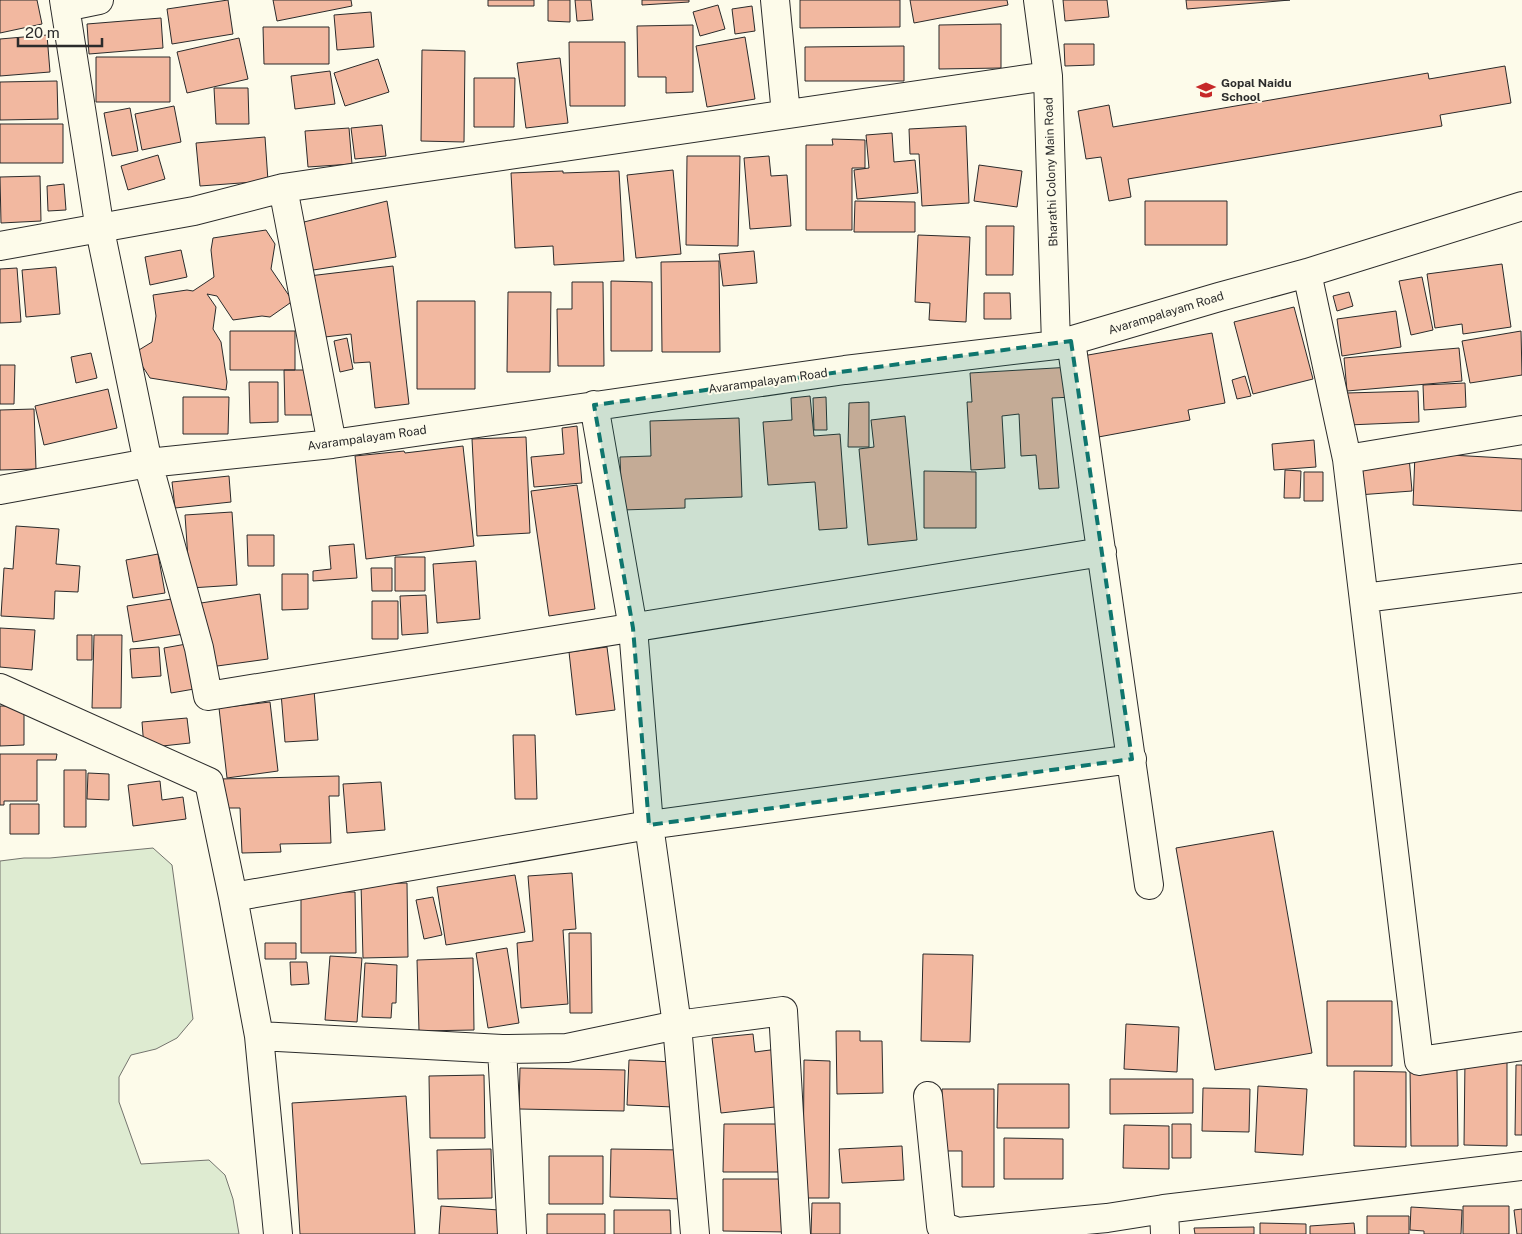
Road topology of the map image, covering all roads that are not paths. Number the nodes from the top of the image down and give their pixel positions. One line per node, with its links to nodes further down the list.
1 (99, 0): 4 (street)
2 (775, 0): 6 (street)
3 (1038, 0): 5 (street, Bharathi Colony Main Road)
4 (64, 3): 9 (street)
5 (1048, 76): 6 (street); 12 (street, Bharathi Colony Main Road)
6 (786, 114): 7 (street)
7 (283, 188): 9 (street); 15 (street)
8 (1522, 206): 11 (street, Avarampalayam Road)
9 (100, 230): 10 (street); 17 (street)
10 (0, 246)
11 (1307, 273): 12 (street, Avarampalayam Road); 16 (street)
12 (1064, 343): 13 (street, Avarampalayam Road); 19 (street, Bharathi Colony Main Road)
13 (594, 405): 15 (street, Avarampalayam Road); 22 (street)
14 (1522, 430): 16 (street)
15 (332, 444): 17 (street, Avarampalayam Road)
16 (1347, 459): 21 (street)
17 (148, 463): 18 (street, Avarampalayam Road); 22 (street)
18 (0, 490)
19 (1102, 552): 22 (street); 24 (street, Bharathi Colony Main Road)
20 (1522, 578): 21 (street)
21 (1364, 598): 30 (street)
22 (633, 628): 25 (street)
23 (0, 688): 27 (street)
24 (1132, 759): 25 (street); 26 (street, Bharathi Colony Main Road)
25 (649, 825): 27 (street); 28 (street)
26 (1149, 885)
27 (233, 897): 29 (street)
28 (677, 1025): 31 (street); 37 (street); 38 (street)
29 (259, 1036): 31 (street); 35 (street)
30 (1522, 1046)
31 (502, 1049): 36 (street)
32 (928, 1096): 34 (street)
33 (1522, 1166): 34 (street)
34 (1165, 1221)
35 (278, 1234)
36 (512, 1234)
37 (695, 1234)
38 (796, 1234)

